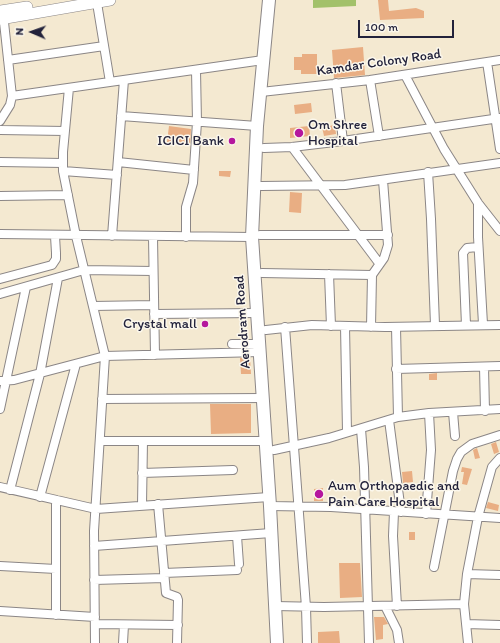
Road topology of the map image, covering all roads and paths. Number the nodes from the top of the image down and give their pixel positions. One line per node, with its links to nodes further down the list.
1 (70, 0): 6 (street)
2 (110, 0): 5 (street)
3 (269, 0): 9 (main road, Aerodram Road)
4 (276, 0): 19 (main road, Aerodram Road)
5 (97, 2): 6 (street); 7 (street)
6 (1, 15): 8 (street)
7 (104, 46): 8 (street); 16 (street)
8 (8, 60): 20 (street)
9 (263, 60): 12 (street); 19 (main road, Aerodram Road)
10 (500, 60): 11 (street, Kamdar Colony Road)
11 (487, 62): 13 (street, Kamdar Colony Road); 23 (street)
12 (196, 70): 14 (street); 25 (street)
13 (405, 75): 15 (street, Kamdar Colony Road); 27 (street)
14 (124, 80): 16 (street); 22 (street)
15 (370, 80): 17 (street, Kamdar Colony Road); 30 (street)
16 (110, 82): 18 (street)
17 (336, 83): 19 (street, Kamdar Colony Road); 31 (street)
18 (69, 88): 20 (street); 29 (street)
19 (264, 92): 26 (main road, Aerodram Road); 33 (main road, Aerodram Road)
20 (12, 96): 21 (street)
21 (3, 110): 24 (street)
22 (121, 116): 25 (street); 36 (street)
23 (498, 119): 27 (street); 34 (street)
24 (0, 121)
25 (197, 122): 26 (street); 40 (street)
26 (257, 126): 56 (main road, Aerodram Road)
27 (432, 127): 30 (street); 39 (street)
28 (0, 130): 29 (street)
29 (65, 131): 38 (street)
30 (379, 136): 31 (street)
31 (343, 141): 32 (street)
32 (292, 147): 33 (street); 45 (street)
33 (264, 148): 44 (main road, Aerodram Road)
34 (500, 149)
35 (0, 162): 38 (street)
36 (118, 162): 40 (street); 42 (street)
37 (500, 162): 39 (street)
38 (63, 167): 42 (street); 46 (street)
39 (456, 168): 41 (street); 48 (street)
40 (194, 170): 58 (street)
41 (428, 172): 43 (street); 75 (street)
42 (117, 175): 55 (street)
43 (383, 180): 45 (street); 52 (street)
44 (261, 186): 45 (street); 56 (main road, Aerodram Road)
45 (322, 187): 51 (street)
46 (68, 195): 47 (street); 54 (street)
47 (0, 196)
48 (478, 203): 49 (street); 59 (street)
49 (500, 231)
50 (0, 234): 53 (street)
51 (359, 235): 52 (street); 56 (street); 60 (street)
52 (388, 235): 60 (street)
53 (55, 236): 54 (street); 67 (street)
54 (76, 236): 55 (street); 61 (street)
55 (112, 236): 57 (street)
56 (256, 236): 58 (street); 63 (main road, Aerodram Road); 72 (main road, Aerodram Road)
57 (153, 237): 58 (street); 62 (street)
58 (186, 237)
59 (478, 247): 74 (street); 76 (street)
60 (379, 263): 65 (street)
61 (84, 270): 62 (street); 66 (street); 71 (street)
62 (153, 271): 70 (street)
63 (262, 273): 64 (street); 83 (main road, Aerodram Road)
64 (329, 274): 65 (street); 78 (street)
65 (372, 275): 81 (street)
66 (58, 278): 68 (street); 92 (street)
67 (0, 279)
68 (26, 287): 69 (street); 93 (street)
69 (0, 294)
70 (154, 305): 71 (street); 73 (street)
71 (93, 306): 87 (street)
72 (257, 313): 73 (street); 85 (main road, Aerodram Road)
73 (154, 314): 86 (street)
74 (483, 324): 76 (street); 77 (street)
75 (435, 325): 76 (street); 82 (street)
76 (466, 325)
77 (500, 325)
78 (331, 326): 79 (street); 80 (street)
79 (345, 326): 81 (street); 104 (street)
80 (285, 327): 83 (street); 110 (street)
81 (371, 327): 82 (street)
82 (396, 327): 91 (street)
83 (266, 330): 109 (main road, Aerodram Road)
84 (232, 344): 85 (street)
85 (260, 348): 86 (street); 94 (main road, Aerodram Road)
86 (155, 355): 87 (street)
87 (104, 356): 88 (street); 95 (street)
88 (76, 364): 92 (street); 116 (street)
89 (500, 366): 90 (street)
90 (484, 367): 91 (street); 98 (street)
91 (396, 368): 101 (street)
92 (40, 374): 93 (street); 115 (street)
93 (3, 381): 96 (street)
94 (263, 398): 95 (street); 109 (main road, Aerodram Road)
95 (102, 399): 107 (street)
96 (0, 409)
97 (500, 409): 98 (street)
98 (485, 411): 99 (street)
99 (453, 412): 100 (street); 106 (street)
100 (429, 413): 101 (street); 125 (street)
101 (398, 417): 102 (street)
102 (389, 420): 103 (street); 124 (street)
103 (361, 429): 104 (street); 123 (street)
104 (347, 432): 110 (street)
105 (500, 435): 126 (street)
106 (455, 436)
107 (100, 440): 108 (street); 122 (street)
108 (142, 441): 109 (street); 113 (street)
109 (270, 446): 110 (street); 118 (main road, Aerodram Road)
110 (294, 446): 121 (street)
111 (500, 458): 127 (street)
112 (233, 470): 113 (street)
113 (142, 473): 120 (street)
114 (0, 488): 115 (street)
115 (10, 490): 116 (street)
116 (40, 497): 117 (street)
117 (56, 500): 122 (street); 135 (street)
118 (272, 503): 119 (street); 121 (street); 129 (main road, Aerodram Road); 141 (main road, Aerodram Road)
119 (158, 504): 120 (street); 131 (street)
120 (142, 506): 122 (street)
121 (299, 506): 123 (street); 145 (street)
122 (96, 508): 132 (street)
123 (365, 510): 124 (street); 142 (street)
124 (398, 512): 125 (street); 144 (street)
125 (426, 514): 126 (street)
126 (443, 516): 127 (street); 134 (street)
127 (478, 517): 128 (street); 136 (street)
128 (500, 518)
129 (271, 533): 130 (street); 141 (main road, Aerodram Road)
130 (237, 536): 131 (street); 137 (street)
131 (161, 541): 132 (street); 137 (street)
132 (94, 546): 139 (street)
133 (0, 566): 135 (street)
134 (434, 567)
135 (56, 569): 147 (street)
136 (467, 574): 138 (street); 140 (street)
137 (164, 575): 139 (street); 151 (street)
138 (500, 575)
139 (94, 580): 148 (street)
140 (464, 604): 144 (street); 149 (street)
141 (279, 606): 145 (street); 156 (main road, Aerodram Road); 157 (main road, Aerodram Road)
142 (367, 606): 143 (street); 145 (street); 159 (street)
143 (385, 606): 144 (street); 160 (street)
144 (397, 606)
145 (306, 607): 158 (street)
146 (0, 611): 147 (street)
147 (56, 615): 148 (street)
148 (95, 621): 150 (street); 153 (street)
149 (466, 624): 152 (street); 161 (street)
150 (124, 625): 151 (street); 154 (street)
151 (178, 625): 155 (street)
152 (500, 625)
153 (95, 643)
154 (123, 643)
155 (178, 643)
156 (277, 643)
157 (284, 643)
158 (307, 643)
159 (369, 643)
160 (399, 643)
161 (468, 643)

